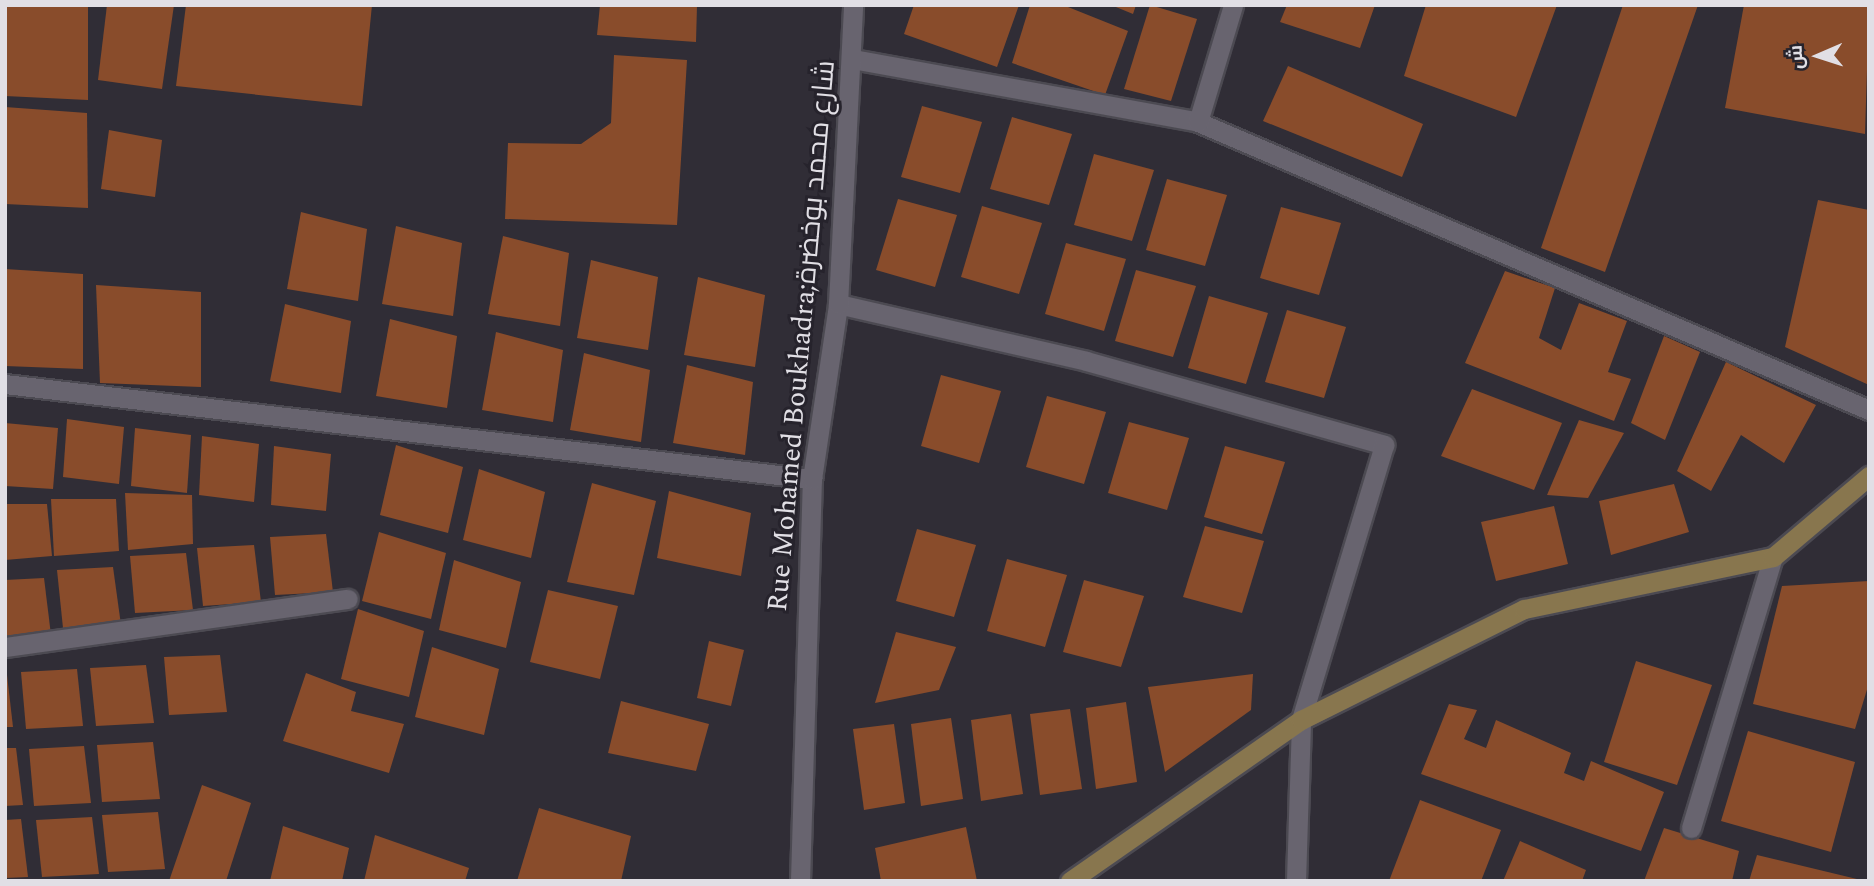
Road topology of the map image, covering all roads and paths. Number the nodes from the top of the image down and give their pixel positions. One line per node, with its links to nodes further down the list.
1 (853, 5): 3 (street, Rue Mohamed Boukhadra;شارع محمد بوخضرة)
2 (1233, 5): 4 (street)
3 (853, 60): 4 (street); 5 (street, Rue Mohamed Boukhadra;شارع محمد بوخضرة)
4 (1198, 122): 7 (street)
5 (838, 304): 9 (street, Rue Mohamed Boukhadra;شارع محمد بوخضرة); 13 (street)
6 (5, 384): 9 (street)
7 (1869, 410)
8 (1869, 476): 10 (main road)
9 (812, 479): 15 (street, Rue Mohamed Boukhadra;شارع محمد بوخضرة)
10 (1773, 557): 13 (main road); 14 (street)
11 (348, 600): 12 (street)
12 (5, 648)
13 (1301, 720): 16 (main road); 17 (street)
14 (1691, 828)
15 (800, 881)
16 (1070, 881)
17 (1296, 881)

